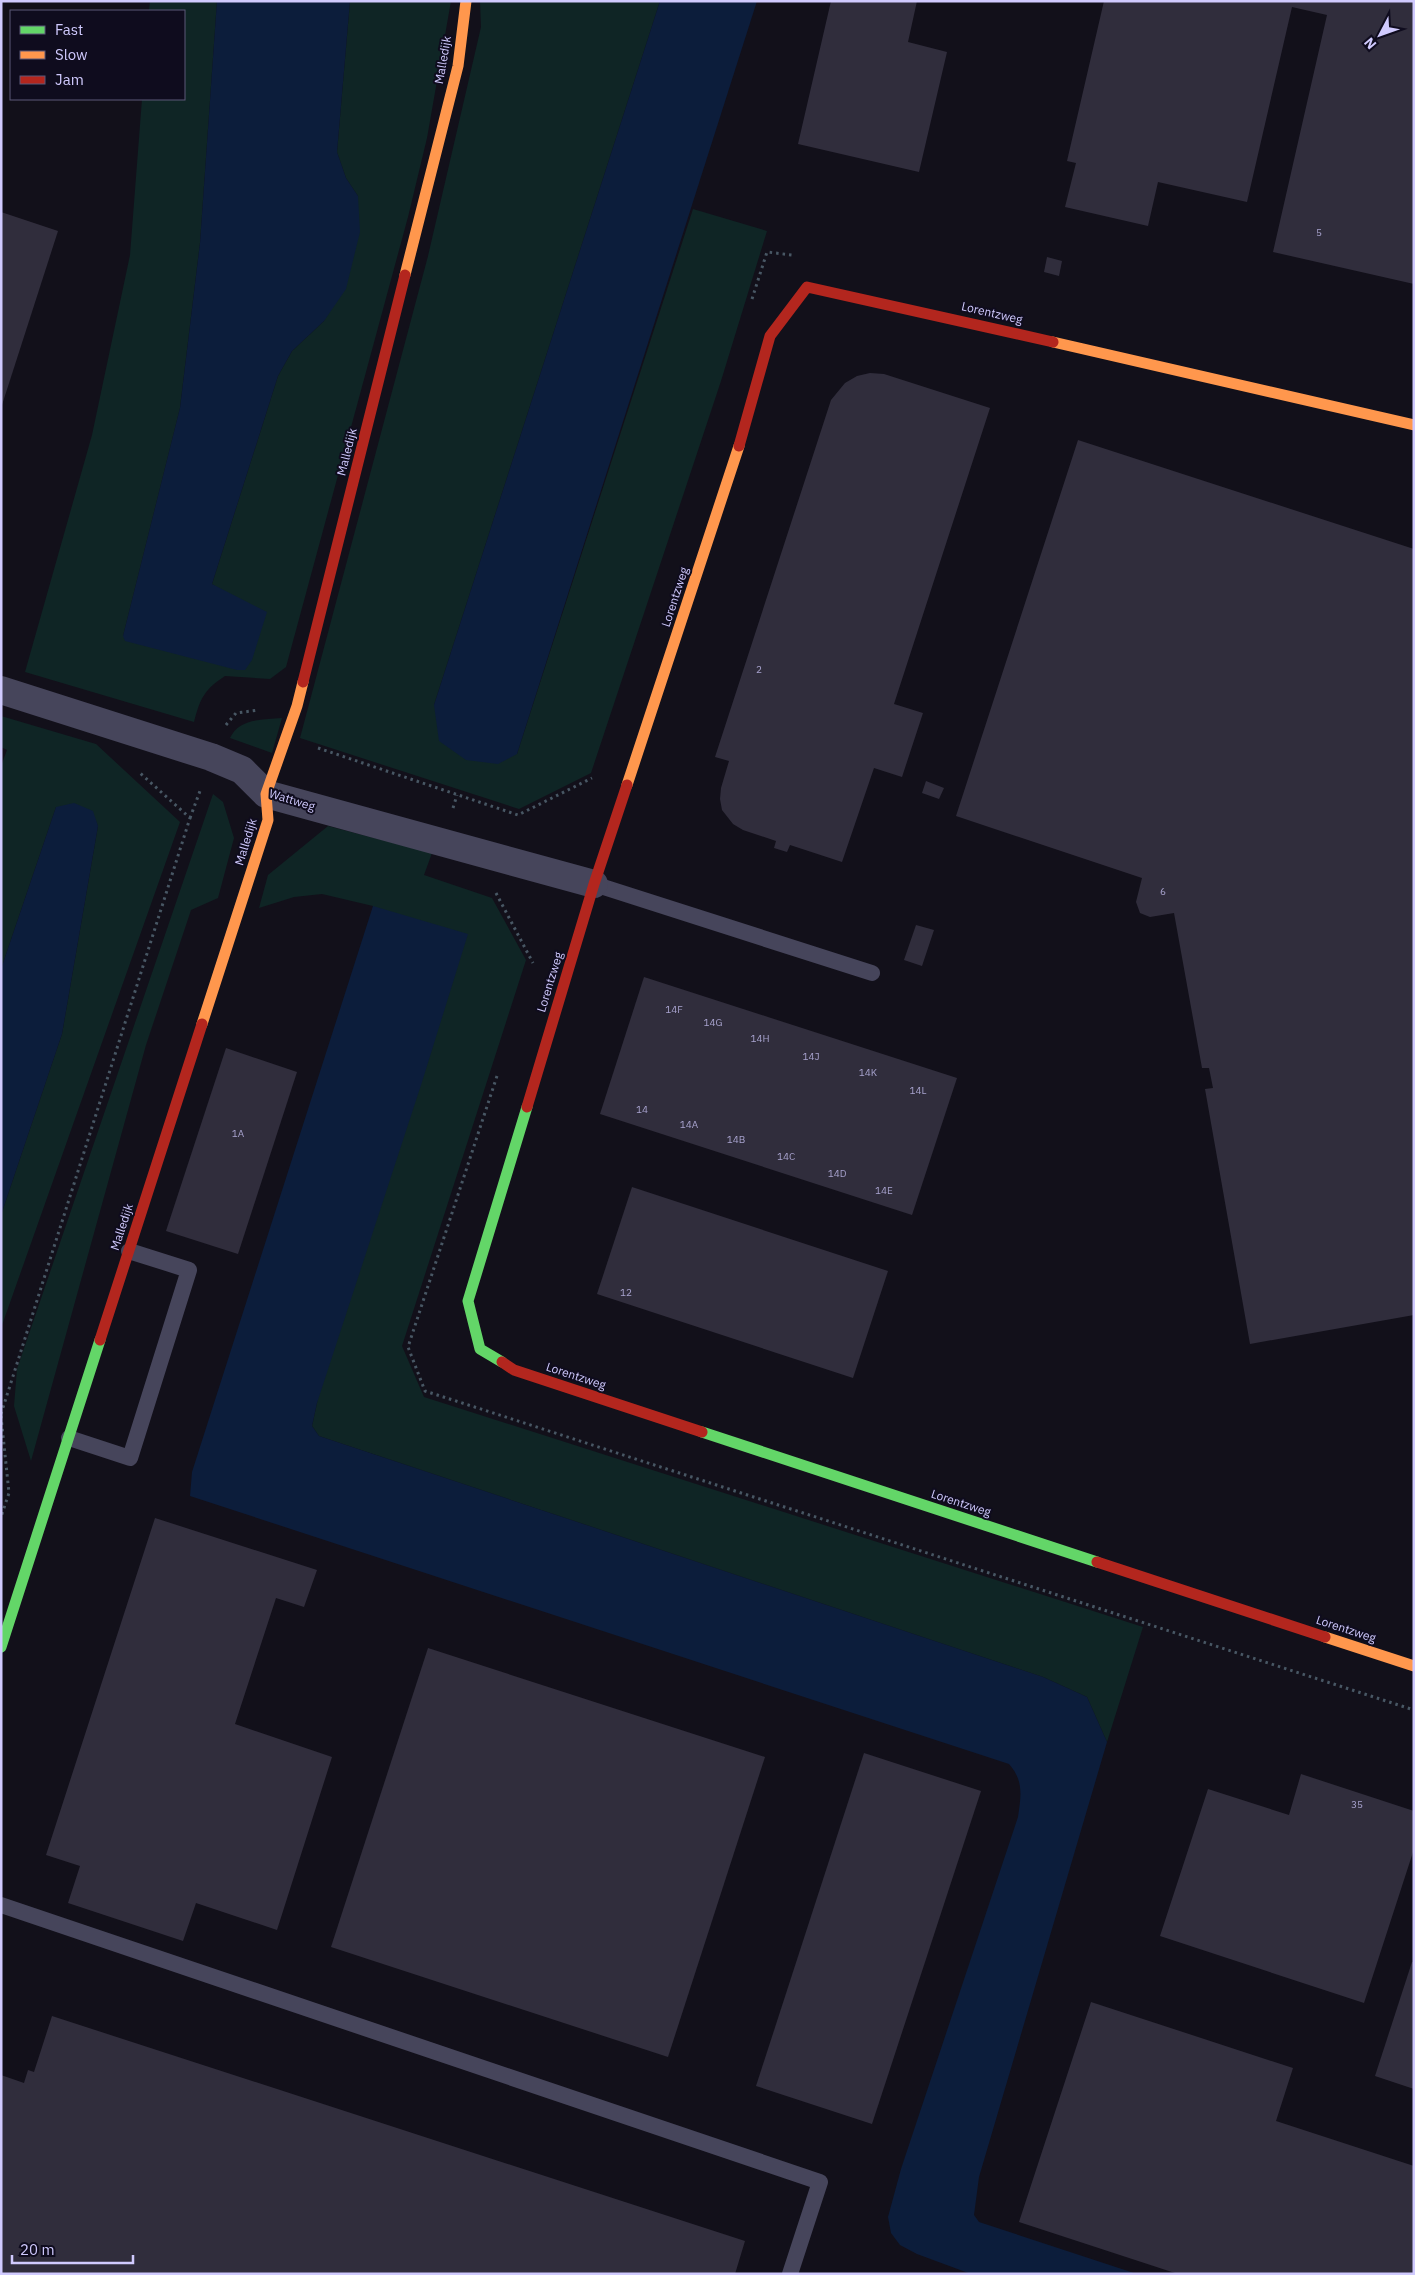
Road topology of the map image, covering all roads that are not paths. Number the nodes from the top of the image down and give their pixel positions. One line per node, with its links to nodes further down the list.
1 (466, 1): 4 (street, Malledijk)
2 (1414, 425): 5 (street, Lorentzweg)
3 (1, 690): 4 (street, Wattweg)
4 (266, 794): 5 (street, Wattweg); 7 (street, Malledijk)
5 (594, 884): 6 (lane); 10 (street, Lorentzweg)
6 (872, 973)
7 (129, 1251): 8 (street, Malledijk); 8 (lane)
8 (69, 1438): 9 (street, Malledijk)
9 (1, 1647)
10 (1414, 1666)
11 (1, 1905): 12 (lane)
12 (790, 2274)

